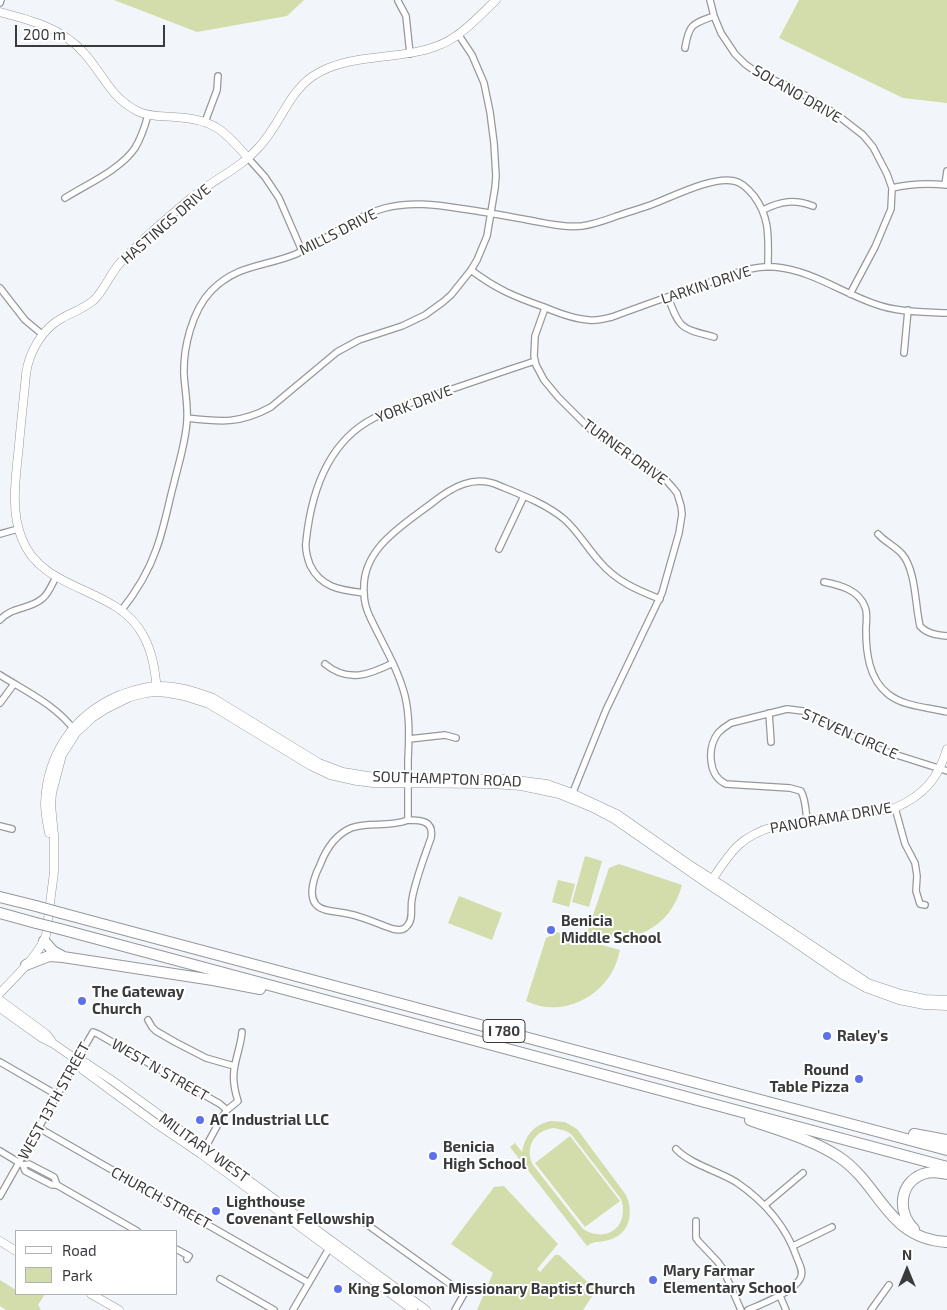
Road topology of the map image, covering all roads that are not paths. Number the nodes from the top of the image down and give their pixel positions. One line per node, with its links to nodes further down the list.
1 (496, 0): 6 (street, HASTINGS DRIVE)
2 (710, 0): 5 (street, SOLANO DRIVE)
3 (398, 1): 8 (street)
4 (0, 12): 10 (street)
5 (714, 16): 7 (street); 15 (street, SOLANO DRIVE)
6 (458, 34): 8 (street, HASTINGS DRIVE); 19 (street)
7 (685, 48)
8 (410, 54): 12 (street, HASTINGS DRIVE)
9 (218, 76): 11 (street)
10 (148, 115): 11 (street); 16 (street)
11 (205, 122): 12 (street)
12 (248, 158): 20 (street); 29 (street, HASTINGS DRIVE)
13 (947, 171): 14 (street)
14 (946, 185): 15 (street)
15 (892, 188): 24 (street, SOLANO DRIVE)
16 (65, 198)
17 (813, 206): 18 (street)
18 (763, 210): 19 (street, MILLS DRIVE); 21 (street, MILLS DRIVE)
19 (491, 213): 20 (street, MILLS DRIVE); 22 (street)
20 (302, 251): 33 (street, MILLS DRIVE)
21 (768, 267): 24 (street, LARKIN DRIVE); 25 (street, LARKIN DRIVE)
22 (471, 270): 26 (street, LARKIN DRIVE); 33 (street)
23 (0, 288): 29 (street)
24 (850, 294): 27 (street, LARKIN DRIVE)
25 (668, 297): 26 (street, LARKIN DRIVE); 30 (street)
26 (545, 308): 32 (street, TURNER DRIVE)
27 (908, 310): 28 (street, LARKIN DRIVE); 31 (street)
28 (947, 314)
29 (43, 335): 35 (street, HASTINGS DRIVE)
30 (714, 336)
31 (904, 353)
32 (535, 361): 41 (street, YORK DRIVE); 42 (street, TURNER DRIVE)
33 (187, 418): 43 (street, MILLS DRIVE)
34 (524, 496): 38 (street); 41 (street); 42 (street)
35 (18, 529): 36 (street); 39 (street, HASTINGS DRIVE)
36 (0, 534)
37 (878, 534): 45 (street)
38 (499, 550)
39 (56, 577): 43 (street, HASTINGS DRIVE); 44 (street)
40 (824, 582): 52 (street)
41 (364, 593): 46 (street)
42 (660, 599): 61 (street, TURNER DRIVE)
43 (121, 611): 50 (street, HASTINGS DRIVE)
44 (0, 620)
45 (947, 636)
46 (393, 663): 47 (street); 56 (street)
47 (325, 664)
48 (0, 674): 49 (street)
49 (14, 684): 51 (street); 54 (street)
50 (157, 689): 54 (street, SOUTHAMPTON ROAD); 60 (street, SOUTHAMPTON ROAD)
51 (0, 703)
52 (947, 712)
53 (769, 713): 57 (street); 59 (street, STEVEN CIRCLE); 64 (street, STEVEN CIRCLE)
54 (75, 730): 71 (street, SOUTHAMPTON ROAD)
55 (456, 738): 56 (street)
56 (409, 739): 60 (street)
57 (770, 742)
58 (947, 749): 59 (street, PANORAMA DRIVE)
59 (943, 770): 62 (street, PANORAMA DRIVE)
60 (408, 780): 61 (street, SOUTHAMPTON ROAD); 63 (street)
61 (571, 796): 67 (street, SOUTHAMPTON ROAD)
62 (895, 808): 64 (street, PANORAMA DRIVE); 69 (street)
63 (408, 820): 63 (street)
64 (807, 822): 67 (street, PANORAMA DRIVE)
65 (0, 826): 66 (street)
66 (12, 829)
67 (710, 882): 76 (street, SOUTHAMPTON ROAD); 78 (street, SOUTHAMPTON ROAD)
68 (0, 897): 90 (highway, I 780, bridge)
69 (925, 905)
70 (0, 913): 77 (highway, I 780, bridge)
71 (44, 941): 72 (highway); 73 (street, SOUTHAMPTON ROAD)
72 (62, 957): 73 (highway); 77 (highway)
73 (26, 965): 74 (street, SOUTHAMPTON ROAD)
74 (0, 993)
75 (0, 1000): 83 (street, MILITARY WEST)
76 (947, 1000)
77 (344, 1005): 88 (highway, I 780)
78 (947, 1006)
79 (0, 1008): 83 (street, MILITARY WEST)
80 (148, 1020): 86 (street)
81 (93, 1032): 84 (street, WEST 13TH STREET); 89 (street, WEST N STREET)
82 (242, 1032): 86 (street)
83 (54, 1044): 84 (street, MILITARY WEST)
84 (77, 1060): 87 (street, WEST 13TH STREET); 96 (street, MILITARY WEST)
85 (0, 1062): 87 (street)
86 (234, 1066): 89 (street)
87 (57, 1095): 91 (street, WEST 13TH STREET)
88 (699, 1100): 98 (highway, I 780); 107 (highway)
89 (227, 1110): 96 (street)
90 (828, 1118): 92 (highway); 94 (highway, I 780)
91 (39, 1128): 97 (street, WEST 13TH STREET); 116 (street, CHURCH STREET)
92 (947, 1140)
93 (676, 1149): 102 (street)
94 (947, 1150)
95 (0, 1151): 97 (street)
96 (203, 1151): 110 (street, MILITARY WEST)
97 (21, 1164): 101 (street, WEST 13TH STREET); 106 (street)
98 (947, 1166)
99 (803, 1173): 102 (street)
100 (947, 1174): 107 (highway)
101 (0, 1196)
102 (765, 1205): 111 (street)
103 (696, 1221): 126 (street)
104 (365, 1222): 125 (street)
105 (832, 1227): 111 (street)
106 (135, 1230)
107 (929, 1239): 109 (highway)
108 (0, 1241): 112 (street)
109 (947, 1242)
110 (331, 1246): 116 (street); 123 (street, MILITARY WEST); 124 (street, MILITARY WEST)
111 (793, 1246): 119 (street)
112 (15, 1250)
113 (178, 1250): 114 (street)
114 (187, 1259)
115 (220, 1279): 121 (street)
116 (309, 1283): 122 (street)
117 (889, 1285): 129 (street)
118 (93, 1295): 120 (street)
119 (780, 1296): 127 (street); 128 (street)
120 (115, 1309)
121 (274, 1310)
122 (293, 1310)
123 (413, 1310)
124 (426, 1310)
125 (455, 1310)
126 (741, 1310)
127 (748, 1310)
128 (786, 1310)
129 (871, 1310)

